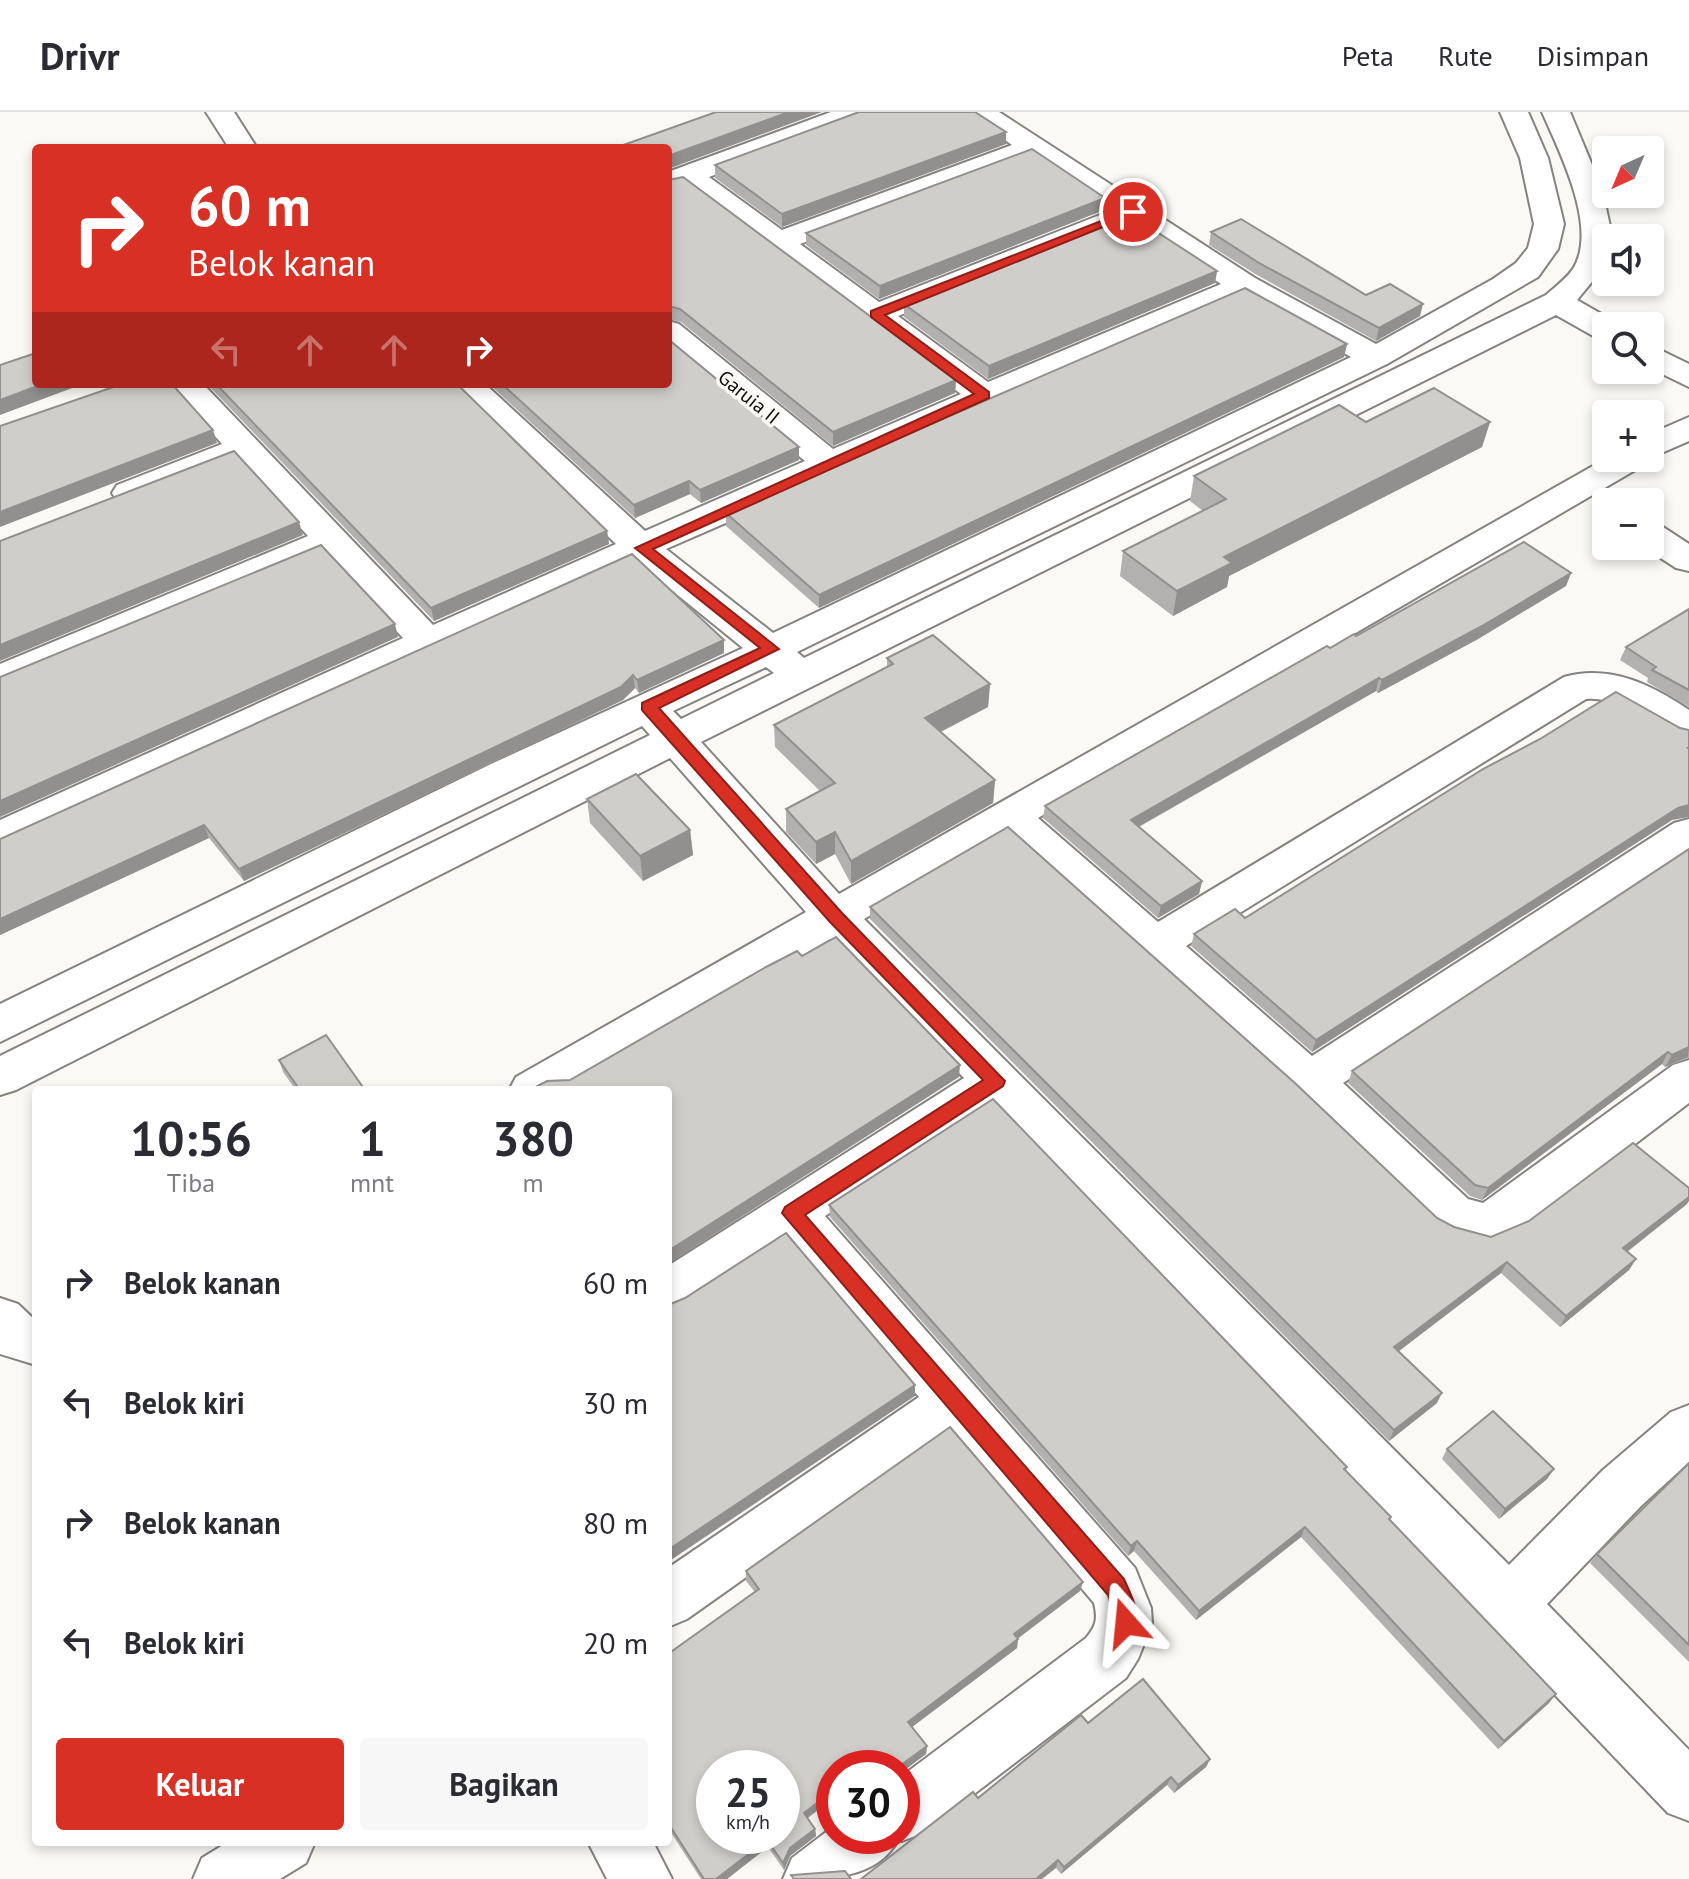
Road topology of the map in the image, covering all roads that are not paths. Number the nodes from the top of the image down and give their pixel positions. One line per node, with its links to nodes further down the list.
1 (220, 112): 6 (street)
2 (857, 112): 8 (street)
3 (980, 112): 7 (street)
4 (1514, 112): 11 (street)
5 (1556, 112): 13 (street)
6 (240, 144)
7 (1034, 147): 9 (street); 10 (street)
8 (678, 179): 10 (street)
9 (1133, 212): 12 (street); 14 (street)
10 (781, 241): 14 (street)
11 (1527, 270): 13 (street); 17 (street)
12 (1244, 285): 17 (street); 22 (street)
13 (1567, 293): 15 (street); 36 (street)
14 (876, 314): 22 (street)
15 (1592, 317)
16 (672, 334): 26 (street, Garuia II)
17 (1376, 357): 35 (street)
18 (1664, 363): 19 (street)
19 (1689, 377)
20 (189, 388): 25 (street)
21 (470, 388): 32 (street)
22 (984, 395): 26 (street)
23 (1689, 427): 24 (street)
24 (1664, 440)
25 (242, 448): 29 (street); 30 (street)
26 (830, 464): 32 (street)
27 (1618, 472): 28 (street)
28 (1590, 499): 40 (street)
29 (100, 504)
30 (331, 539): 34 (street); 37 (street)
31 (1664, 544): 33 (street)
32 (642, 548): 34 (street); 35 (street)
33 (1689, 560)
34 (427, 641): 42 (street)
35 (772, 649): 36 (street); 38 (street)
36 (800, 676): 38 (street)
37 (0, 679)
38 (662, 723): 43 (street); 45 (street); 46 (street)
39 (1689, 729): 44 (street)
40 (1009, 815): 43 (street); 44 (street)
41 (1689, 834): 49 (street)
42 (0, 837)
43 (836, 918): 48 (street); 50 (street)
44 (1154, 945): 49 (street)
45 (0, 1024)
46 (0, 1077)
47 (1689, 1078): 49 (street)
48 (996, 1081): 51 (street); 58 (street)
49 (1310, 1081)
50 (539, 1086)
51 (792, 1213): 52 (street); 55 (street)
52 (672, 1289)
53 (0, 1320): 54 (street)
54 (32, 1342)
55 (956, 1400): 57 (street); 60 (street)
56 (1686, 1436): 58 (street)
57 (672, 1597)
58 (1509, 1604): 59 (street)
59 (1689, 1792)
60 (920, 1798)
61 (278, 1846): 64 (street)
62 (621, 1846): 65 (street)
63 (846, 1854): 66 (street)
64 (223, 1879)
65 (642, 1879)
66 (813, 1879)

